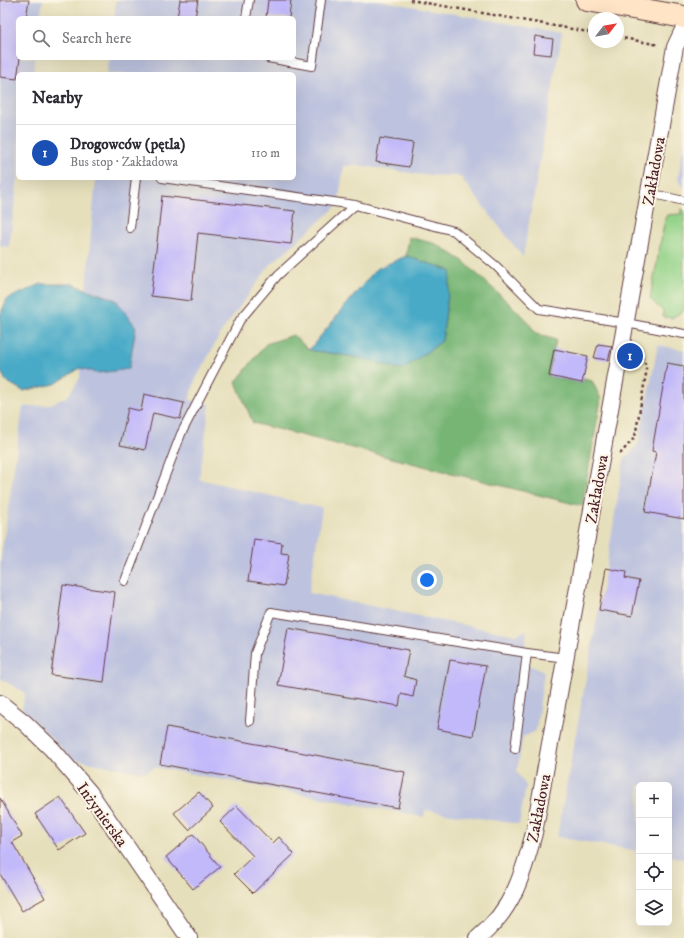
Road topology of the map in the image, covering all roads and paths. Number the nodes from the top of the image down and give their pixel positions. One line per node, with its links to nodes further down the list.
1 (249, 0): 5 (lane)
2 (321, 0): 11 (lane)
3 (410, 0): 8 (path)
4 (587, 0): 6 (main road)
5 (246, 16)
6 (684, 17)
7 (684, 28): 10 (street, Zakładowa)
8 (588, 32)
9 (624, 39): 10 (path)
10 (675, 47): 14 (street, Zakładowa)
11 (279, 60)
12 (136, 180): 17 (lane)
13 (176, 180): 16 (lane)
14 (649, 193): 15 (lane); 18 (street, Zakładowa)
15 (684, 200)
16 (355, 205): 18 (lane); 20 (lane)
17 (130, 228)
18 (626, 323): 19 (lane); 22 (street, Zakładowa)
19 (684, 334)
20 (125, 581)
21 (527, 653): 22 (lane); 24 (lane); 25 (lane)
22 (566, 658): 27 (street, Zakładowa)
23 (0, 703): 26 (street, Inżynierska)
24 (250, 721)
25 (515, 749)
26 (189, 938)
27 (478, 938)

